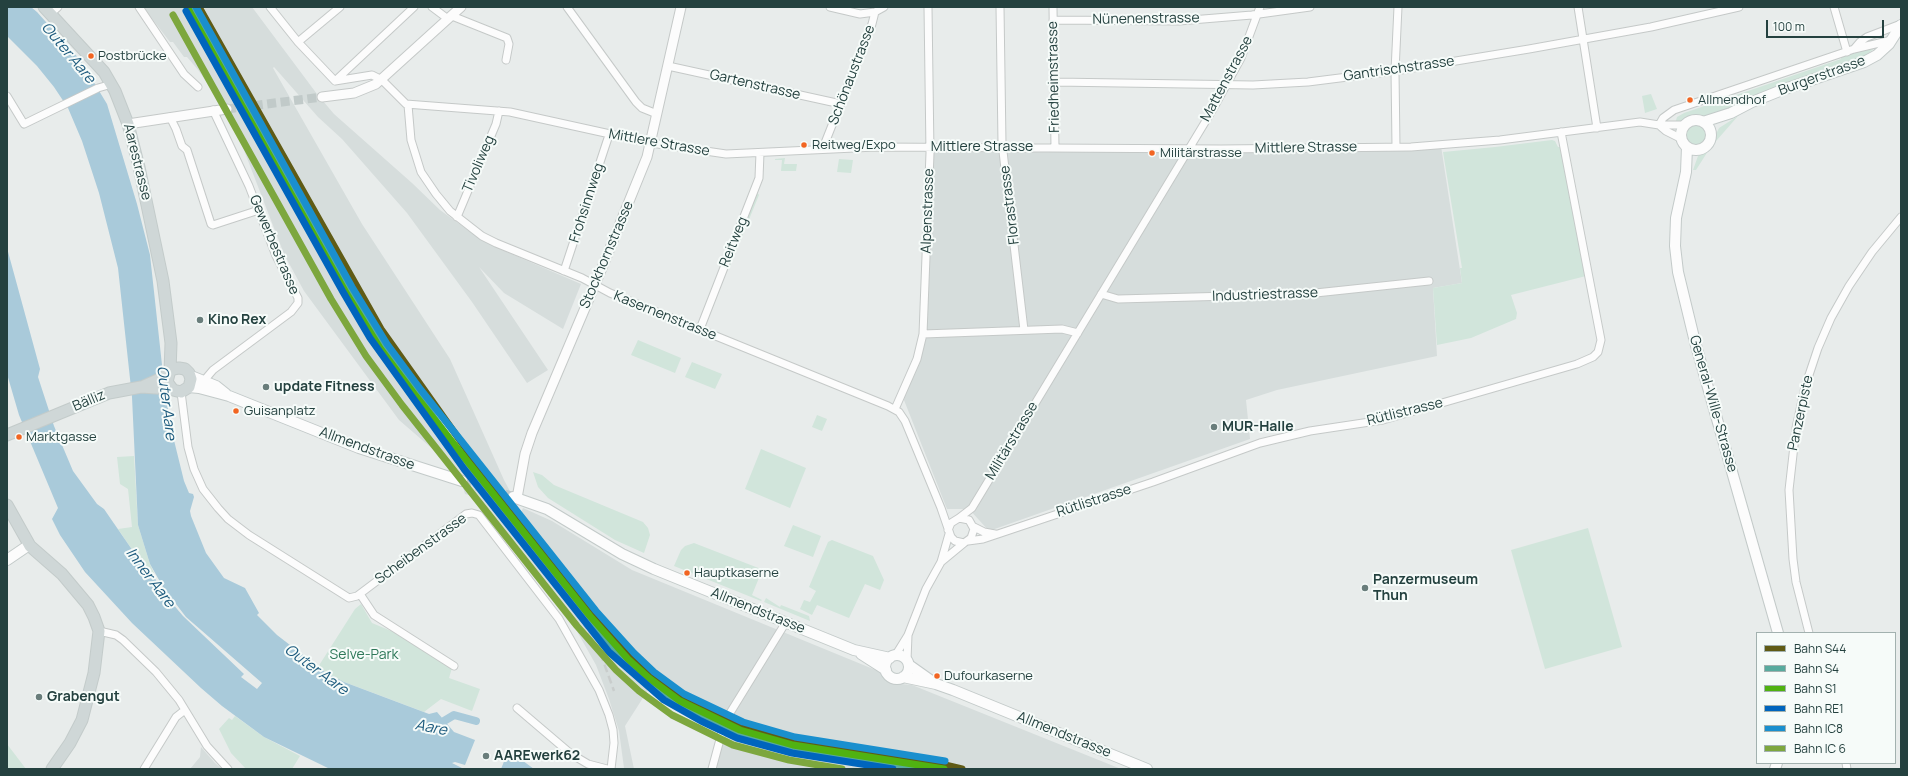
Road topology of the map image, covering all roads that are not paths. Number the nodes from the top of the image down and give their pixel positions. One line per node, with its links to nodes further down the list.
1 (139, 7): 37 (street)
2 (270, 7): 27 (street)
3 (340, 7): 27 (street)
4 (414, 7): 32 (street)
5 (432, 7): 22 (street)
6 (461, 7): 22 (street)
7 (567, 7): 46 (street)
8 (681, 7): 30 (street, Stockhornstrasse)
9 (830, 7): 21 (street)
10 (884, 7): 21 (street, Schönaustrasse)
11 (928, 7): 58 (street, Alpenstrasse)
12 (1000, 7): 59 (street, Florastrasse)
13 (1053, 7): 23 (street, Friedheimstrasse)
14 (1310, 7): 20 (street, Nünenenstrasse)
15 (1398, 7): 31 (street)
16 (1578, 7): 26 (street)
17 (1739, 7): 26 (street, Gantrischstrasse)
18 (1834, 7): 28 (street)
19 (51, 9): 35 (main road, Aarestrasse)
20 (1259, 10): 23 (street, Nünenenstrasse); 36 (street, Mattenstrasse)
21 (874, 12): 40 (street, Schönaustrasse)
22 (450, 18): 29 (street); 33 (street)
23 (1053, 20): 34 (street, Friedheimstrasse)
24 (1901, 25): 25 (main road, Burgerstrasse); 28 (street)
25 (1893, 39): 28 (street); 45 (main road, Burgerstrasse)
26 (1583, 40): 31 (street, Gantrischstrasse); 52 (street)
27 (298, 42): 32 (street)
28 (1850, 50): 50 (street)
29 (506, 60)
30 (668, 66): 40 (street, Gartenstrasse); 46 (street, Stockhornstrasse)
31 (1395, 70): 36 (street, Gantrischstrasse); 60 (street)
32 (335, 80): 33 (street)
33 (382, 80): 39 (street); 41 (street)
34 (1055, 82): 36 (street, Gantrischstrasse); 62 (street, Friedheimstrasse)
35 (112, 84): 38 (street); 49 (main road, Aarestrasse)
36 (1226, 84): 63 (street, Mattenstrasse)
37 (198, 87)
38 (7, 96)
39 (322, 97)
40 (841, 104): 61 (street, Schönaustrasse)
41 (408, 105): 44 (street, Mittlere Strasse); 69 (street, Kasernenstrasse)
42 (227, 109): 43 (street)
43 (213, 110): 47 (street); 67 (street, Gewerbestrasse)
44 (499, 111): 55 (street, Mittlere Strasse); 69 (street, Tivoliweg)
45 (1731, 113): 48 (main road, Burgerstrasse); 54 (main road, Burgerstrasse)
46 (658, 114): 56 (street, Stockhornstrasse)
47 (170, 117): 49 (street); 67 (street)
48 (1704, 122): 51 (main road); 54 (main road)
49 (128, 124): 78 (main road, Aarestrasse)
50 (1659, 125): 51 (street, Mittlere Strasse); 52 (street, Mittlere Strasse); 57 (street, Mittlere Strasse)
51 (1685, 125): 57 (main road)
52 (1597, 128): 53 (street, Mittlere Strasse)
53 (1561, 132): 60 (street, Mittlere Strasse); 92 (street, Rütlistrasse)
54 (1711, 134): 64 (main road)
55 (609, 135): 56 (street, Mittlere Strasse); 70 (street, Frohsinnweg)
56 (651, 143): 65 (street, Mittlere Strasse); 72 (street, Stockhornstrasse)
57 (1684, 143): 64 (main road); 66 (main road, General-Wille-Strasse)
58 (930, 147): 59 (street, Mittlere Strasse); 61 (street, Mittlere Strasse); 77 (street, Alpenstrasse)
59 (1002, 147): 62 (street, Mittlere Strasse); 75 (street, Florastrasse)
60 (1396, 147): 63 (street, Mittlere Strasse)
61 (823, 148): 65 (street, Mittlere Strasse)
62 (1055, 148): 63 (street, Mittlere Strasse)
63 (1189, 148): 73 (street, Militärstrasse)
64 (1699, 150): 66 (main road, General-Wille-Strasse)
65 (760, 153): 74 (street, Reitweg)
66 (1686, 172): 101 (main road, General-Wille-Strasse)
67 (259, 210): 80 (street, Gewerbestrasse)
68 (1901, 216): 102 (street, Panzerpiste)
69 (457, 217): 70 (street, Kasernenstrasse)
70 (564, 271): 72 (street, Kasernenstrasse)
71 (1429, 281): 73 (street, Industriestrasse)
72 (595, 284): 74 (street, Kasernenstrasse); 85 (street, Stockhornstrasse)
73 (1101, 294): 76 (street, Militärstrasse)
74 (700, 329): 82 (street, Kasernenstrasse)
75 (1024, 330): 76 (street); 77 (street)
76 (1078, 333): 88 (street, Militärstrasse)
77 (923, 334): 82 (street, Alpenstrasse)
78 (170, 344): 79 (main road, Aarestrasse); 80 (main road, Aarestrasse)
79 (168, 374): 80 (main road); 80 (main road); 81 (main road)
80 (185, 383): 81 (main road); 84 (main road, Allmendstrasse); 98 (street)
81 (141, 387): 83 (main road, Bälliz)
82 (896, 409): 87 (street)
83 (7, 435)
84 (462, 481)
85 (515, 497): 99 (main road, Allmendstrasse)
86 (7, 505): 93 (main road)
87 (941, 508): 89 (street); 91 (street)
88 (972, 508): 89 (street, Militärstrasse); 90 (street)
89 (958, 518): 90 (street); 91 (street)
90 (973, 525): 92 (street); 94 (street)
91 (949, 532): 94 (street); 97 (street)
92 (995, 534): 94 (street, Rütlistrasse)
93 (27, 542): 95 (main road); 96 (main road); 100 (main road)
94 (966, 542): 97 (street)
95 (7, 554)
96 (7, 560)
97 (941, 562): 103 (street)
98 (360, 594): 107 (street); 119 (street, Scheibenstrasse)
99 (786, 622): 104 (main road, Allmendstrasse); 113 (street)
100 (99, 631): 112 (street); 115 (main road)
101 (1778, 632)
102 (1809, 632)
103 (908, 635): 105 (street); 106 (street)
104 (854, 650): 105 (main road, Allmendstrasse); 108 (main road, Allmendstrasse)
105 (892, 657): 106 (main road); 108 (main road)
106 (908, 663): 109 (main road); 110 (main road, Allmendstrasse)
107 (454, 666)
108 (886, 670): 109 (main road)
109 (903, 678): 110 (main road, Allmendstrasse)
110 (936, 684): 121 (main road, Allmendstrasse)
111 (517, 708): 118 (street)
112 (185, 710): 116 (street); 117 (street)
113 (730, 713)
114 (722, 732): 120 (street)
115 (52, 769)
116 (144, 769)
117 (228, 769)
118 (607, 769)
119 (611, 769)
120 (712, 769)
121 (1146, 769)

